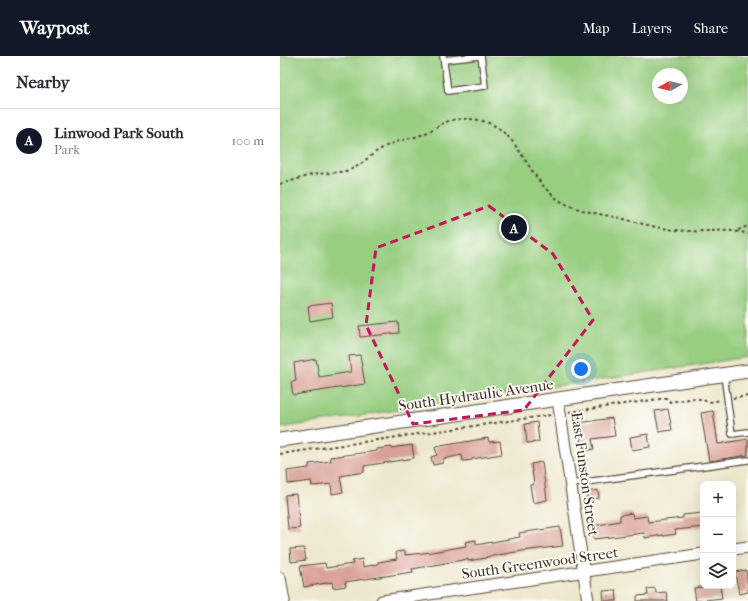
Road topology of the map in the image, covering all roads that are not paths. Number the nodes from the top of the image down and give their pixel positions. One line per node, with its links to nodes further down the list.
1 (480, 56): 2 (lane); 2 (lane)
2 (444, 58)
3 (748, 371): 4 (street, South Hydraulic Avenue)
4 (724, 375): 5 (street, South Hydraulic Avenue); 6 (lane)
5 (558, 400): 7 (street, South Hydraulic Avenue); 9 (street, East Funston Street)
6 (748, 432)
7 (280, 440)
8 (748, 460): 9 (lane)
9 (571, 484): 13 (street, East Funston Street)
10 (748, 547): 11 (street)
11 (736, 549)
12 (700, 554): 13 (street, South Greenwood Street)
13 (584, 571): 16 (street, South Greenwood Street); 17 (street, East Funston Street)
14 (280, 578): 15 (street)
15 (284, 601)
16 (382, 601)
17 (588, 601)

